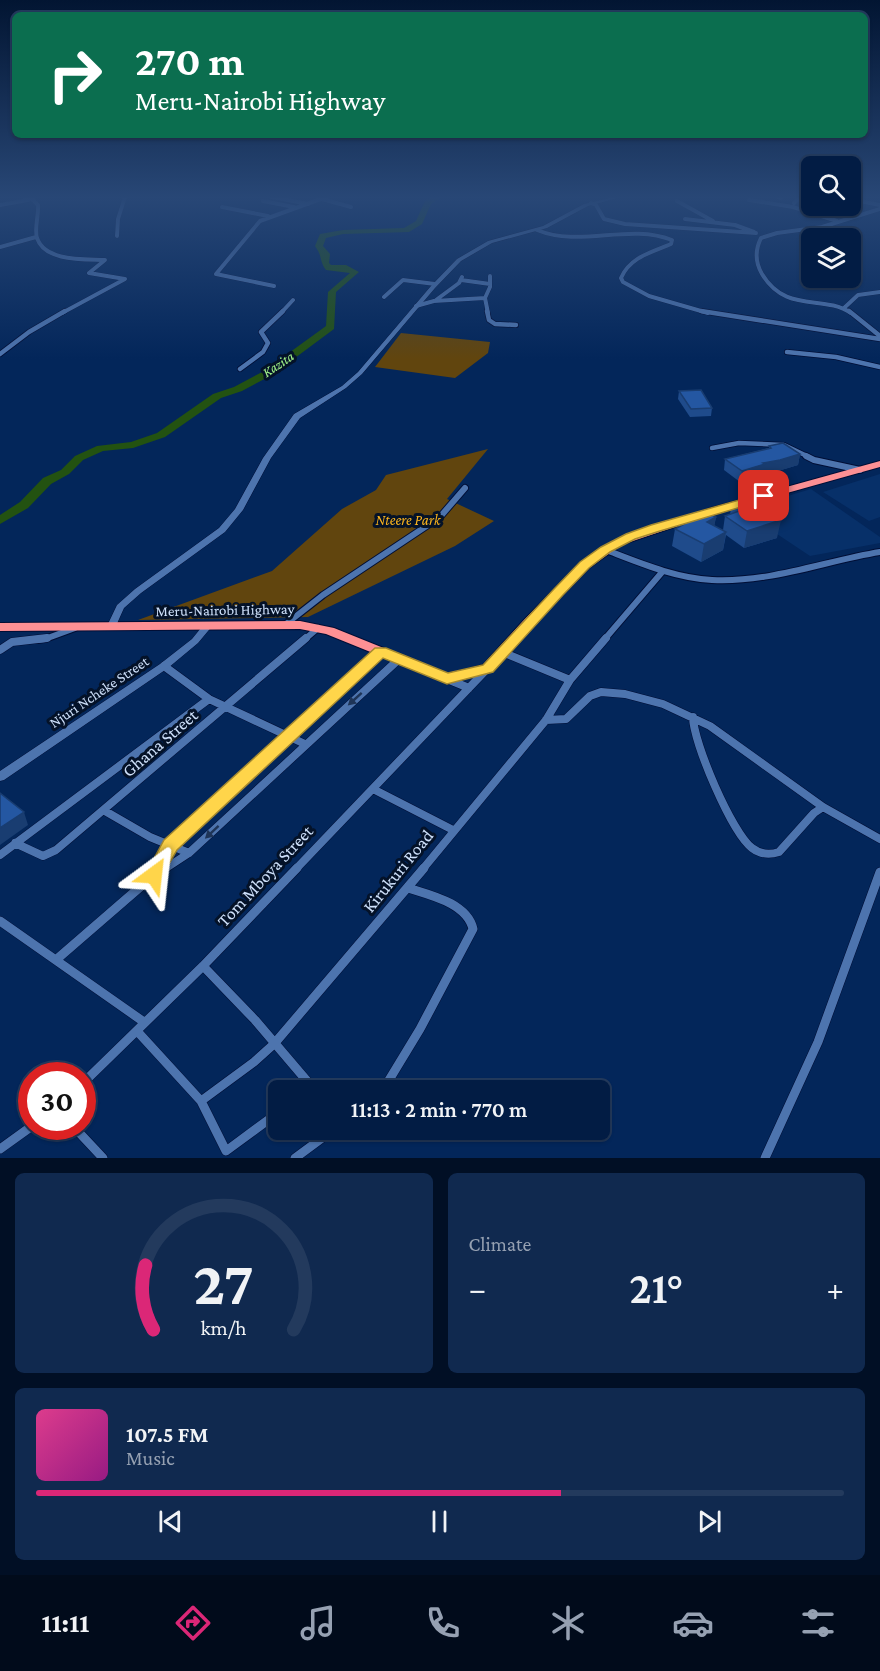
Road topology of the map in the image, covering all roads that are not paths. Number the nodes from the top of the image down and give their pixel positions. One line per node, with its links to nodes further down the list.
1 (48, 251): 20 (street)
2 (235, 251): 9 (street)
3 (473, 251): 7 (street)
4 (654, 251): 18 (street)
5 (758, 251): 16 (street)
6 (490, 276): 8 (street)
7 (435, 284): 11 (street); 15 (street)
8 (490, 284): 12 (street); 14 (street)
9 (274, 286)
10 (880, 292): 16 (street)
11 (384, 297)
12 (485, 298): 14 (street); 17 (street)
13 (293, 300): 22 (street)
14 (434, 301): 15 (street)
15 (416, 306): 32 (street)
16 (844, 308): 18 (street)
17 (516, 325)
18 (880, 337)
19 (787, 352): 21 (street)
20 (0, 354)
21 (880, 367)
22 (240, 369)
23 (712, 448): 25 (street)
24 (880, 464): 25 (highway)
25 (860, 470): 27 (highway)
26 (465, 488): 30 (street)
27 (605, 550): 29 (street); 38 (highway)
28 (880, 552): 29 (street)
29 (663, 571): 43 (street, Kirukuri Road)
30 (286, 624): 31 (highway, Meru-Nairobi Highway); 35 (highway, Meru-Nairobi Highway)
31 (208, 625): 32 (highway, Meru-Nairobi Highway); 40 (street, Njuri Ncheke Street)
32 (112, 626): 34 (highway, Meru-Nairobi Highway)
33 (0, 627): 34 (highway, Meru-Nairobi Highway)
34 (79, 627): 36 (street)
35 (318, 628): 37 (highway, Meru-Nairobi Highway); 46 (street, Ghana Street)
36 (0, 650)
37 (381, 652): 39 (highway, Meru-Nairobi Highway); 49 (street)
38 (502, 652): 41 (highway); 43 (street)
39 (398, 660): 42 (highway, Meru-Nairobi Highway); 50 (street, one-way to 50)
40 (164, 666): 45 (street); 51 (street, Njuri Ncheke Street)
41 (488, 668): 42 (highway); 44 (street, Tom Mboya Street)
42 (447, 679): 44 (street)
43 (570, 680): 48 (street, Kirukuri Road)
44 (469, 688): 52 (street, Tom Mboya Street)
45 (209, 699): 46 (street); 57 (street)
46 (224, 707): 49 (street); 54 (street, Ghana Street)
47 (693, 717): 48 (street); 53 (street); 53 (street)
48 (546, 720): 55 (street, Kirukuri Road)
49 (289, 736): 50 (street); 58 (street)
50 (305, 744): 59 (street, one-way to 59)
51 (0, 777)
52 (372, 789): 55 (street); 66 (street, Tom Mboya Street)
53 (823, 807): 56 (street)
54 (105, 811): 57 (street, Ghana Street); 58 (street)
55 (453, 830): 63 (street, Kirukuri Road)
56 (880, 839)
57 (15, 843): 60 (street)
58 (171, 845): 59 (street); 62 (street)
59 (189, 853): 62 (street)
60 (0, 855)
61 (880, 872): 82 (street)
62 (154, 875): 65 (street)
63 (408, 888): 69 (street, Kirukuri Road); 72 (street)
64 (0, 921): 65 (street)
65 (57, 958): 67 (street)
66 (203, 966): 67 (street, Tom Mboya Street); 69 (street)
67 (144, 1022): 68 (street, Tom Mboya Street)
68 (136, 1031): 70 (street, Tom Mboya Street); 73 (street)
69 (274, 1044): 71 (street); 73 (street, Kirukuri Road)
70 (96, 1070)
71 (306, 1080)
72 (389, 1080)
73 (201, 1101): 79 (street)
74 (268, 1121): 79 (street)
75 (18, 1136): 78 (street)
76 (86, 1140): 80 (street)
77 (319, 1140): 81 (street)
78 (0, 1149)
79 (228, 1154)
80 (103, 1158)
81 (294, 1158)
82 (765, 1158)

